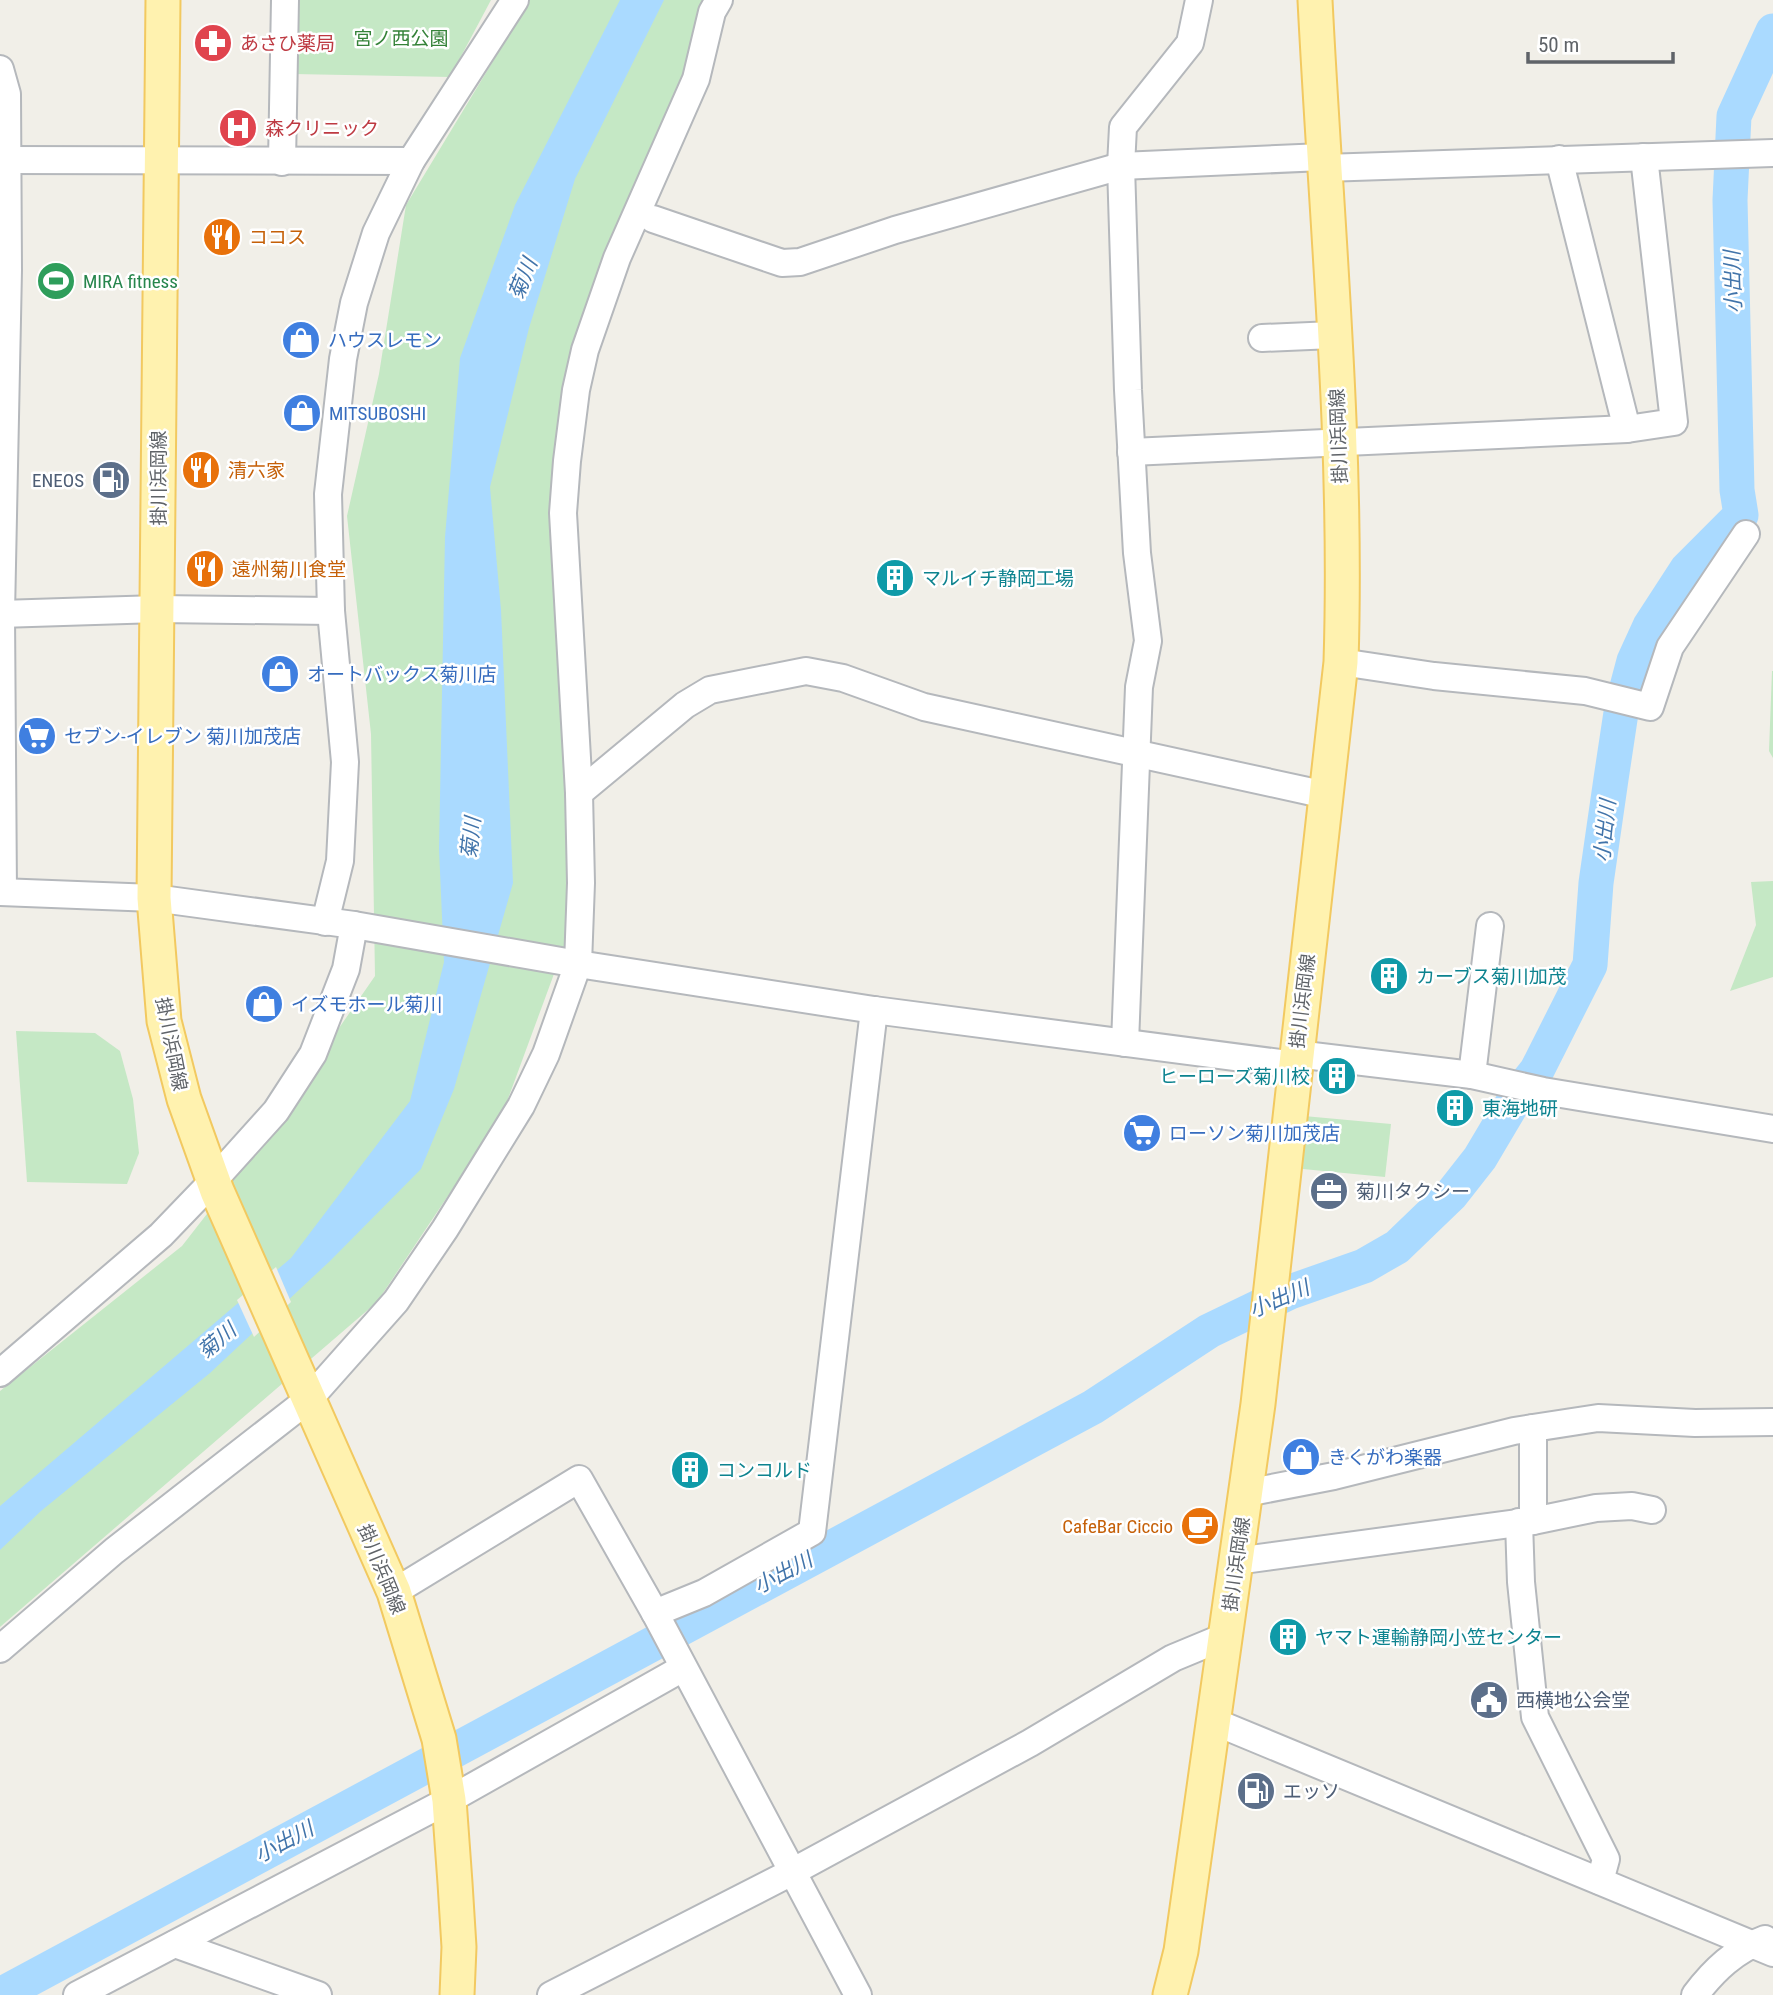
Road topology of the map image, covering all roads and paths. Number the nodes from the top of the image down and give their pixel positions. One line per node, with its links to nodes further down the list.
1 (163, 0): 13 (main road, 掛川浜岡線)
2 (285, 0): 14 (street)
3 (515, 0): 12 (street)
4 (719, 0): 30 (street)
5 (1199, 0): 16 (street)
6 (1315, 0): 15 (main road, 掛川浜岡線)
7 (0, 69): 11 (street)
8 (1763, 154): 9 (street)
9 (1644, 157): 10 (street); 21 (street)
10 (1559, 159): 15 (street); 21 (street)
11 (3, 160): 13 (street); 20 (street)
12 (411, 161): 14 (street); 26 (street)
13 (160, 162): 14 (street); 25 (main road, 掛川浜岡線)
14 (282, 162)
15 (1323, 162): 16 (street); 18 (main road, 掛川浜岡線)
16 (1121, 166): 17 (street); 23 (street)
17 (653, 219)
18 (1334, 335): 19 (street); 22 (main road, 掛川浜岡線)
19 (1262, 338)
20 (3, 386): 27 (street)
21 (1627, 429): 22 (street)
22 (1339, 442): 23 (street); 28 (main road, 掛川浜岡線)
23 (1131, 452): 29 (street)
24 (1746, 534): 28 (street)
25 (158, 609): 26 (street); 27 (street); 33 (main road, 掛川浜岡線)
26 (331, 611): 34 (street)
27 (1, 614): 32 (street)
28 (1340, 663): 31 (main road, 掛川浜岡線)
29 (1135, 754): 30 (street); 31 (street); 39 (street)
30 (579, 793): 37 (street)
31 (1326, 795): 40 (main road, 掛川浜岡線)
32 (1, 892): 33 (street)
33 (154, 898): 34 (street); 43 (main road, 掛川浜岡線)
34 (325, 922): 35 (street)
35 (360, 926): 37 (street); 43 (street)
36 (1490, 926): 41 (street)
37 (574, 963): 38 (street); 45 (street)
38 (874, 1010): 39 (street); 53 (street)
39 (1125, 1044): 40 (street)
40 (1296, 1060): 41 (street); 48 (main road, 掛川浜岡線)
41 (1472, 1074): 42 (street)
42 (1773, 1129)
43 (215, 1186): 44 (street); 45 (main road, 掛川浜岡線)
44 (0, 1373)
45 (309, 1399): 52 (main road, 掛川浜岡線); 55 (street)
46 (1773, 1422): 47 (street)
47 (1534, 1428): 48 (street); 50 (street)
48 (1246, 1493): 51 (main road, 掛川浜岡線)
49 (1652, 1510): 50 (street)
50 (1526, 1522): 51 (street); 60 (street)
51 (1236, 1561): 54 (main road, 掛川浜岡線)
52 (394, 1592): 53 (street); 58 (main road, 掛川浜岡線)
53 (655, 1613): 56 (street)
54 (1226, 1636): 57 (main road, 掛川浜岡線); 59 (street)
55 (0, 1648)
56 (683, 1668): 58 (street); 59 (street)
57 (1215, 1722): 60 (street); 68 (main road, 掛川浜岡線)
58 (447, 1793): 61 (street); 65 (main road, 掛川浜岡線)
59 (792, 1871): 66 (street); 67 (street)
60 (1600, 1881): 62 (street)
61 (175, 1944): 63 (street); 64 (street)
62 (1766, 1944): 69 (street)
63 (78, 1995)
64 (318, 1995)
65 (457, 1995)
66 (551, 1995)
67 (858, 1995)
68 (1170, 1995)
69 (1695, 1995)

